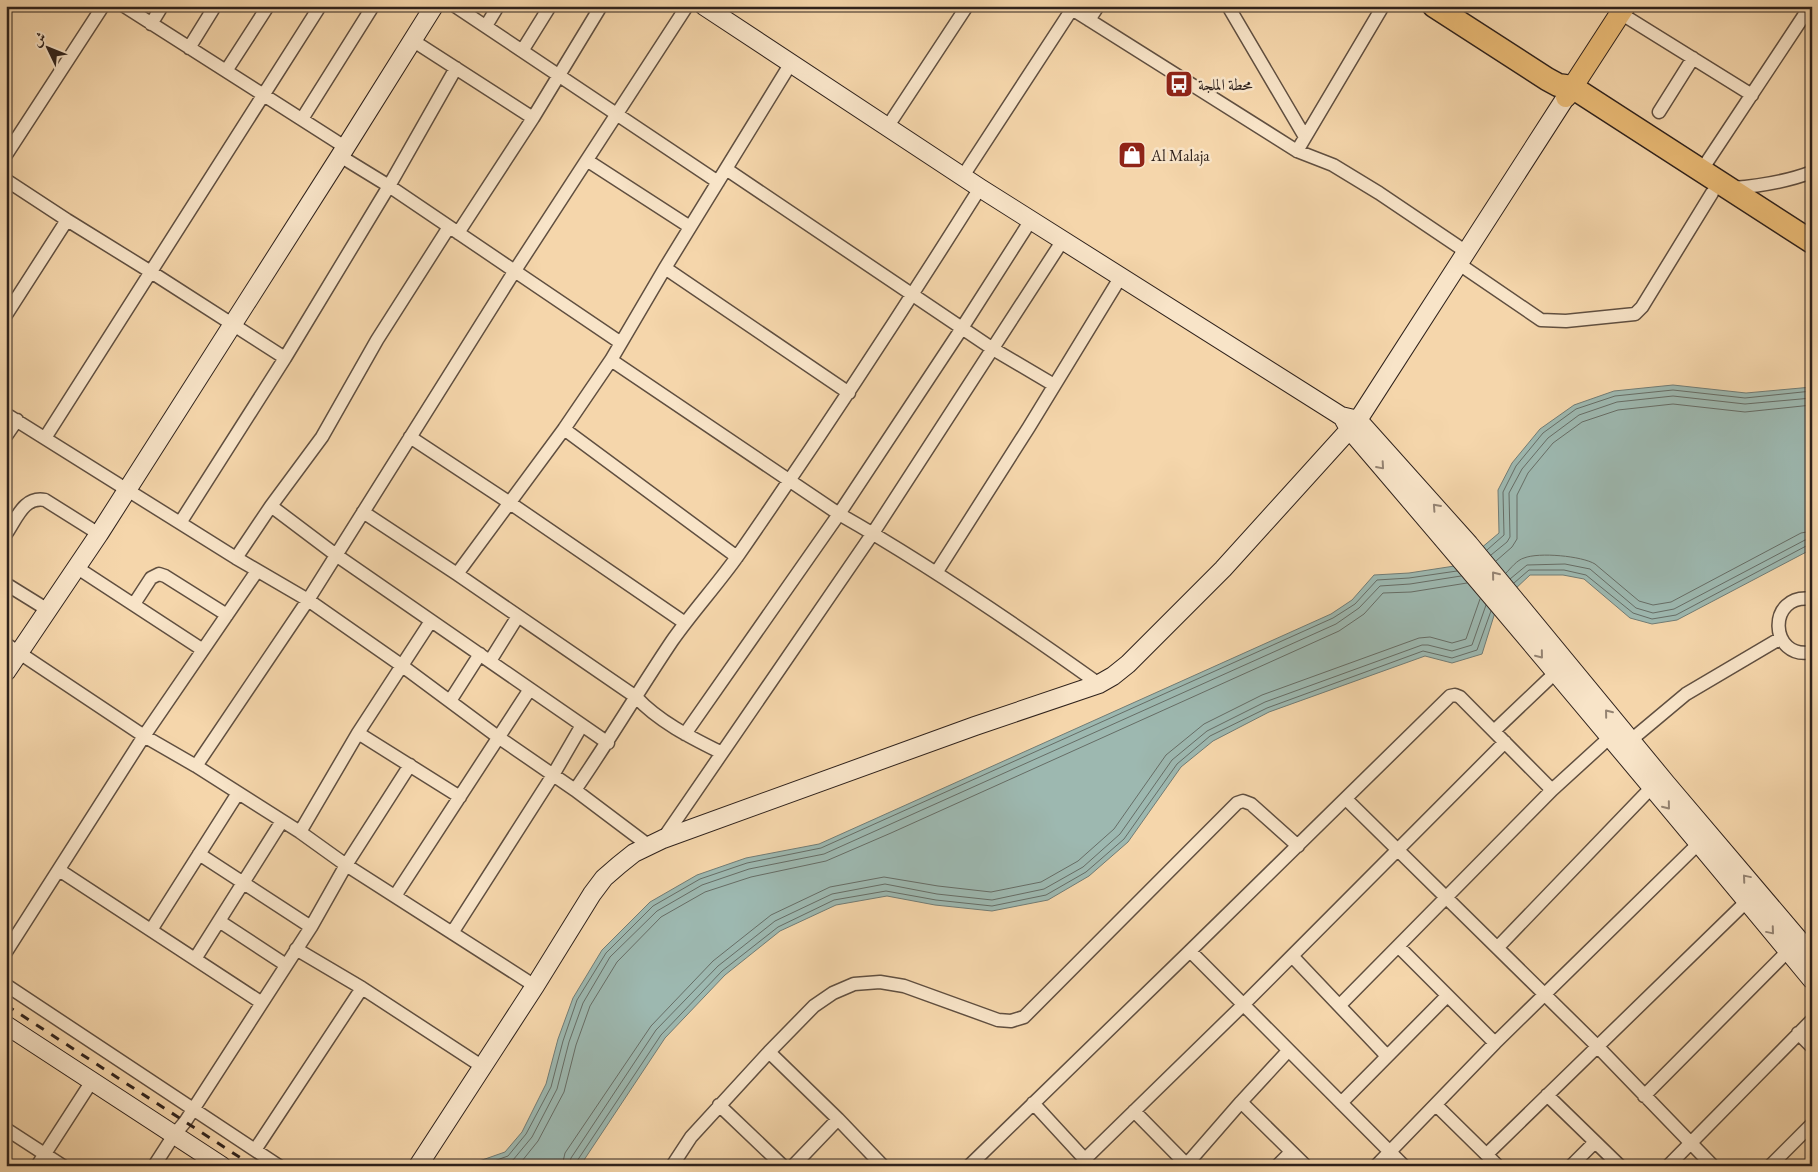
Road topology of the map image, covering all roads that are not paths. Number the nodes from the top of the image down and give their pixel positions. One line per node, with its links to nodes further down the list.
1 (103, 6): 45 (street)
2 (124, 6): 24 (street)
3 (162, 6): 24 (street)
4 (215, 6): 27 (street)
5 (268, 6): 32 (street)
6 (320, 6): 35 (street)
7 (373, 6): 40 (street)
8 (455, 6): 25 (street)
9 (498, 6): 25 (street)
10 (550, 6): 28 (street)
11 (601, 6): 33 (street)
12 (687, 6): 38 (street)
13 (704, 6): 30 (street)
14 (967, 6): 41 (street)
15 (1098, 6): 23 (street)
16 (1228, 6): 42 (street)
17 (1383, 6): 42 (street)
18 (1434, 6): 34 (highway)
19 (1070, 8): 23 (street); 50 (street)
20 (1810, 8): 36 (street)
21 (427, 9): 26 (street)
22 (1623, 10): 29 (street); 34 (main road)
23 (1089, 20): 43 (street)
24 (151, 24): 27 (street)
25 (486, 26): 28 (street)
26 (412, 40): 31 (street); 44 (street)
27 (189, 48): 32 (street)
28 (522, 51): 33 (street)
29 (1693, 58): 36 (street); 37 (street)
30 (791, 63): 41 (street); 47 (street)
31 (456, 68): 39 (street); 53 (street)
32 (226, 71): 35 (street)
33 (558, 76): 38 (street); 39 (street)
34 (1566, 90): 48 (highway); 55 (highway); 62 (street)
35 (263, 94): 40 (street); 64 (street)
36 (1752, 95): 48 (street)
37 (1658, 112)
38 (618, 115): 46 (street); 52 (street)
39 (533, 118): 59 (street)
40 (302, 120): 44 (street)
41 (888, 126): 50 (street)
42 (1305, 137): 43 (street)
43 (1297, 151): 62 (street)
44 (343, 152): 53 (street); 69 (street)
45 (6, 154)
46 (588, 162): 58 (street); 65 (street)
47 (726, 169): 52 (street); 67 (street)
48 (1701, 171): 55 (highway)
49 (1812, 172): 55 (street)
50 (963, 176): 54 (street)
51 (6, 180): 56 (street)
52 (718, 182): 58 (street)
53 (389, 186): 59 (street); 73 (street)
54 (980, 188): 57 (street); 67 (street)
55 (1721, 190): 61 (highway); 62 (street)
56 (66, 220): 64 (street); 68 (street)
57 (1031, 220): 60 (street); 70 (street)
58 (690, 227): 63 (street)
59 (454, 230): 65 (street); 86 (street)
60 (1063, 240): 66 (street); 72 (street)
61 (1809, 248)
62 (1462, 258): 78 (street)
63 (665, 268): 71 (street); 76 (street)
64 (151, 272): 69 (street); 82 (street)
65 (514, 272): 71 (street); 81 (street)
66 (1120, 278): 75 (street); 78 (street)
67 (912, 295): 70 (street); 76 (street)
68 (6, 315)
69 (231, 324): 73 (street); 84 (street)
70 (962, 328): 72 (street); 88 (street)
71 (621, 343): 74 (street)
72 (993, 349): 75 (street); 90 (street)
73 (285, 358): 89 (street)
74 (611, 360): 79 (street); 83 (street)
75 (1054, 385): 99 (street)
76 (849, 393): 83 (street)
77 (11, 417): 80 (street); 82 (street)
78 (1350, 422): 105 (street); 118 (street)
79 (564, 429): 85 (street); 94 (street)
80 (6, 436)
81 (410, 437): 85 (street); 87 (street)
82 (45, 438): 84 (street)
83 (790, 480): 88 (street); 94 (street)
84 (126, 489): 89 (street); 92 (street)
85 (510, 503): 98 (street); 109 (street)
86 (271, 506): 93 (street); 95 (street)
87 (362, 512): 93 (street); 98 (street)
88 (839, 514): 90 (street); 125 (street)
89 (180, 523): 95 (street)
90 (873, 533): 99 (street); 132 (street)
91 (6, 534): 92 (street)
92 (99, 534): 96 (street)
93 (336, 555): 102 (street); 108 (street)
94 (737, 557): 109 (street)
95 (236, 558): 97 (street)
96 (76, 567): 103 (street); 104 (street)
97 (257, 571): 102 (street); 106 (street)
98 (457, 574): 107 (street)
99 (936, 574): 118 (street)
100 (6, 584): 104 (street)
101 (1812, 599): 110 (street)
102 (308, 600): 115 (street); 134 (street)
103 (134, 604): 106 (street); 112 (street)
104 (48, 610): 111 (street)
105 (1515, 612): 117 (street, one-way to 117); 129 (street, one-way to 105)
106 (227, 615): 112 (street)
107 (518, 616): 114 (street); 120 (street)
108 (431, 621): 114 (street); 115 (street)
109 (685, 623): 120 (street)
110 (1781, 638): 113 (street); 129 (street)
111 (13, 648): 116 (street); 126 (street)
112 (203, 650): 126 (street)
113 (1812, 652)
114 (485, 658): 119 (street); 121 (street)
115 (402, 665): 121 (street); 124 (street)
116 (6, 672)
117 (1555, 673): 123 (street); 128 (street)
118 (1099, 684): 144 (street)
119 (530, 689): 122 (street); 127 (street)
120 (636, 697): 125 (street); 131 (street)
121 (450, 700): 127 (street)
122 (582, 725): 131 (street); 135 (street)
123 (1494, 730): 130 (street); 141 (street)
124 (358, 733): 133 (street); 143 (street)
125 (685, 734): 132 (street)
126 (144, 736): 134 (street); 150 (street)
127 (498, 737): 135 (street); 140 (street)
128 (1609, 738): 136 (street); 138 (street)
129 (1631, 740): 165 (street, one-way to 129)
130 (1505, 742): 138 (street); 147 (street)
131 (608, 743): 137 (street)
132 (722, 753): 144 (street)
133 (410, 765): 140 (street); 149 (street)
134 (196, 766): 139 (street)
135 (553, 776): 137 (street); 158 (street)
136 (1652, 787): 145 (street, one-way to 145); 160 (street)
137 (575, 790): 144 (street)
138 (1552, 790): 153 (street)
139 (238, 793): 142 (street); 148 (street)
140 (460, 797): 152 (street)
141 (1346, 799): 146 (street); 147 (street)
142 (282, 821): 143 (street); 151 (street)
143 (300, 832): 149 (street)
144 (655, 842): 171 (street)
145 (1698, 844): 154 (street); 173 (street)
146 (1298, 846): 162 (street); 185 (street)
147 (1398, 849): 153 (street); 166 (street)
148 (199, 854): 151 (street); 157 (street)
149 (346, 865): 152 (street); 156 (street)
150 (59, 870): 157 (street); 164 (street)
151 (243, 883): 155 (street); 156 (street)
152 (395, 896): 158 (street)
153 (1447, 898): 159 (street); 160 (street)
154 (1747, 901): 163 (street, one-way to 163); 182 (street)
155 (219, 921): 167 (street); 168 (street)
156 (311, 927): 161 (street)
157 (151, 930): 167 (street)
158 (452, 933): 171 (street)
159 (1399, 947): 174 (street); 177 (street)
160 (1498, 947): 173 (street)
161 (296, 949): 168 (street); 172 (street)
162 (1190, 951): 176 (street); 193 (street)
163 (1788, 951): 169 (street); 190 (street)
164 (6, 952)
165 (1812, 955)
166 (1292, 956): 176 (street); 177 (street)
167 (195, 959): 175 (street)
168 (286, 965): 175 (street)
169 (1812, 980)
170 (6, 985): 196 (street)
171 (535, 986): 187 (street)
172 (362, 988): 187 (street); 204 (street)
173 (1545, 995): 181 (street); 182 (street)
174 (1447, 996): 181 (street); 186 (street)
175 (262, 1003): 196 (street)
176 (1243, 1005): 184 (street); 197 (street)
177 (1340, 1005): 186 (street)
178 (1812, 1020): 180 (street)
179 (7, 1028): 188 (street)
180 (1798, 1033): 183 (street); 203 (street)
181 (1495, 1043): 194 (street)
182 (1597, 1046): 189 (street); 190 (street)
183 (1812, 1047)
184 (1288, 1051): 191 (street); 192 (street)
185 (769, 1052): 195 (street); 198 (street)
186 (1387, 1056): 192 (street)
187 (483, 1067): 216 (street)
188 (92, 1081): 201 (street); 207 (street)
189 (1547, 1095): 202 (street); 208 (street)
190 (1644, 1096): 203 (street)
191 (1241, 1102): 205 (street); 210 (street)
192 (1341, 1103): 206 (street)
193 (1033, 1104): 209 (street); 221 (street)
194 (1436, 1105): 206 (street); 208 (street)
195 (719, 1106): 217 (street); 218 (street)
196 (193, 1108): 201 (street); 204 (street)
197 (1134, 1111): 209 (street); 210 (street)
198 (838, 1119): 219 (street); 220 (street)
199 (1812, 1124): 231 (street)
200 (6, 1129): 207 (street)
201 (174, 1134): 213 (street); 214 (street)
202 (1595, 1142): 227 (street); 228 (street)
203 (1690, 1143): 229 (street); 230 (street)
204 (255, 1150): 215 (street)
205 (1291, 1152): 222 (street); 223 (street)
206 (1391, 1152): 224 (street); 225 (street)
207 (45, 1154): 211 (street); 212 (street)
208 (1486, 1154): 226 (street)
209 (1084, 1164)
210 (1187, 1165)
211 (37, 1166)
212 (63, 1166)
213 (154, 1166)
214 (222, 1166)
215 (279, 1166)
216 (418, 1166)
217 (672, 1166)
218 (783, 1166)
219 (793, 1166)
220 (883, 1166)
221 (969, 1166)
222 (1277, 1166)
223 (1306, 1166)
224 (1376, 1166)
225 (1404, 1166)
226 (1498, 1166)
227 (1570, 1166)
228 (1620, 1166)
229 (1668, 1166)
230 (1713, 1166)
231 (1770, 1166)

